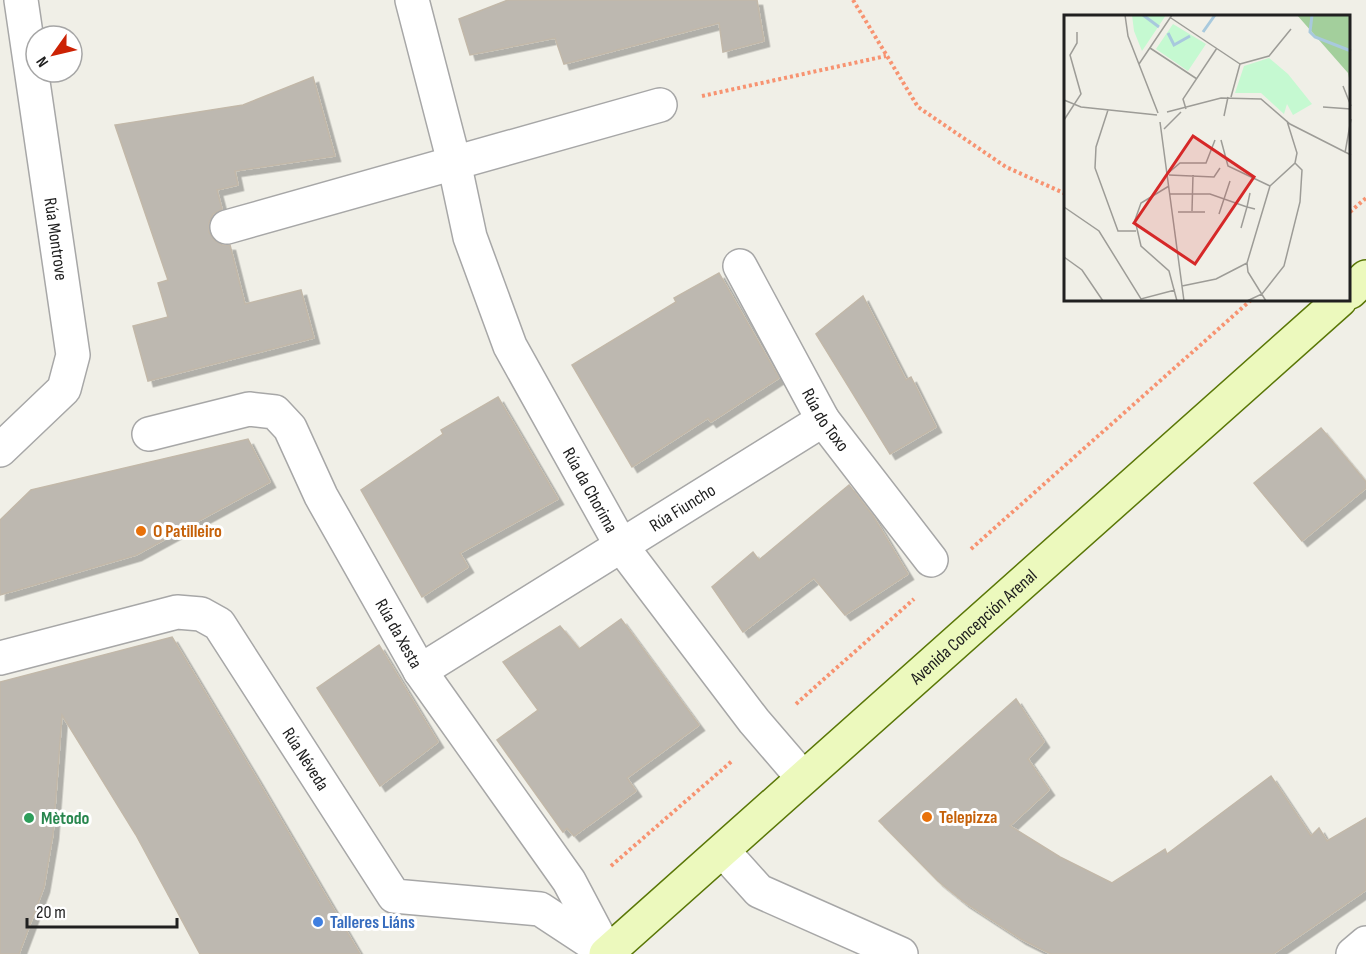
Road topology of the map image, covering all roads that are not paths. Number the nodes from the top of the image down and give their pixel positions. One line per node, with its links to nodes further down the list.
1 (21, 0): 12 (street, Rúa Montrove)
2 (412, 0): 4 (street, Rúa da Chorima)
3 (660, 105): 4 (street)
4 (454, 162): 5 (street); 13 (street, Rúa da Chorima)
5 (227, 227)
6 (740, 266): 10 (street, Rúa do Toxo)
7 (1366, 277): 8 (main road)
8 (1351, 291)
9 (1338, 302): 17 (main road, Avenida Concepción Arenal)
10 (823, 420): 13 (street, Rúa Fiuncho); 14 (street, Rúa do Toxo)
11 (149, 434): 16 (street, Rúa da Xesta)
12 (0, 450)
13 (622, 547): 16 (street, Rúa Fiuncho); 17 (street, Rúa da Chorima)
14 (931, 560)
15 (0, 658): 20 (street, Rúa Néveda)
16 (420, 671): 20 (street, Rúa da Xesta)
17 (803, 778): 18 (main road, Avenida Concepción Arenal)
18 (723, 851): 20 (main road, Avenida Concepción Arenal); 21 (street)
19 (1366, 943): 22 (street)
20 (607, 953)
21 (900, 954)
22 (1353, 954)

